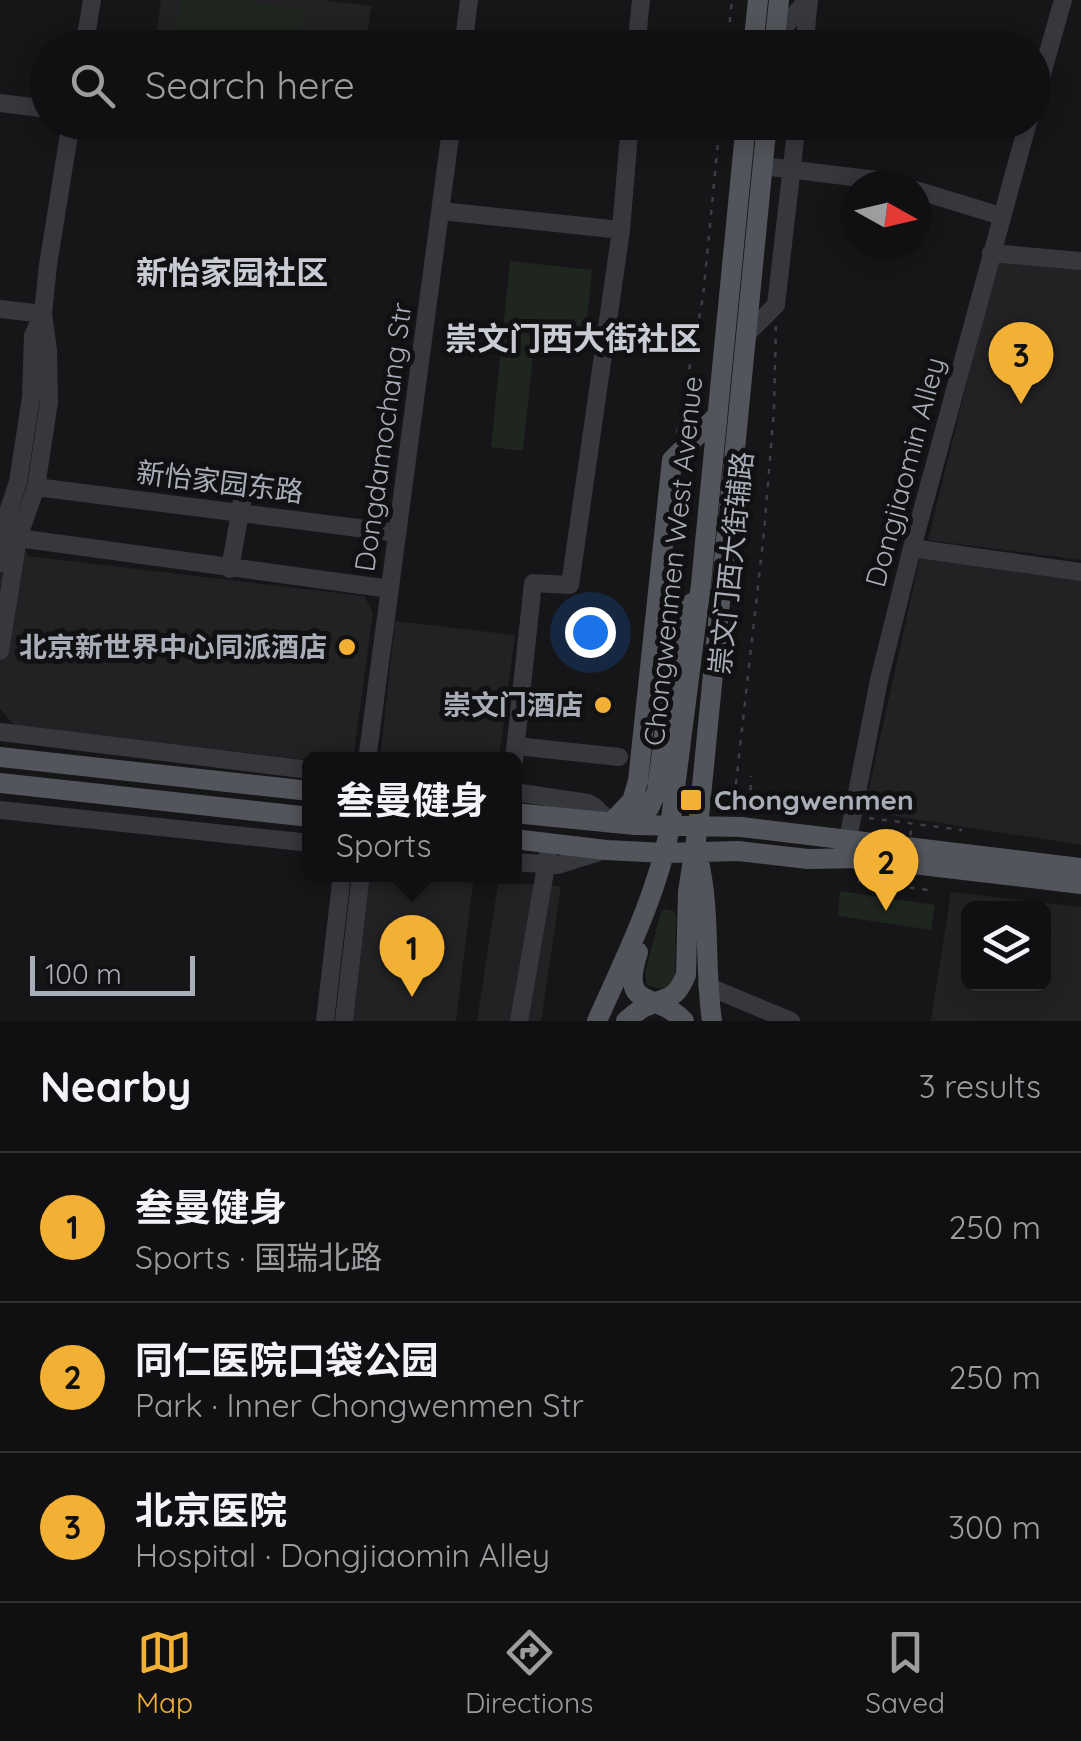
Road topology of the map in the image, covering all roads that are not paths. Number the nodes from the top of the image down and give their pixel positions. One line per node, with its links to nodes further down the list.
1 (92, 0): 9 (street)
2 (469, 0): 10 (street)
3 (641, 0): 11 (street)
4 (746, 0): 8 (main road)
5 (779, 0): 12 (main road)
6 (808, 0): 13 (street); 14 (street)
7 (1063, 0): 15 (street)
8 (757, 10)
9 (87, 30)
10 (465, 30)
11 (638, 30)
12 (776, 30)
13 (784, 30)
14 (806, 30)
15 (1051, 42)
16 (0, 103): 17 (street)
17 (30, 106)
18 (68, 140): 35 (street)
19 (450, 140): 29 (street, Dongdamochang Str)
20 (628, 140): 31 (street)
21 (744, 140): 37 (main road, Chongwenmen West Avenue)
22 (765, 140): 25 (main road, Chongwenmen West Avenue)
23 (796, 140): 26 (street)
24 (1023, 140): 30 (street, Dongjiaomin Alley)
25 (763, 166): 26 (street); 36 (main road, Chongwenmen West Avenue)
26 (793, 170): 27 (street); 36 (street)
27 (841, 176)
28 (931, 195): 30 (street)
29 (440, 211): 31 (street); 41 (street, Dongdamochang Str)
30 (1001, 216): 32 (street, Dongjiaomin Alley)
31 (620, 230): 52 (street)
32 (991, 254): 33 (street); 43 (street, Dongjiaomin Alley)
33 (1081, 261)
34 (0, 308): 35 (street)
35 (42, 314): 38 (street); 39 (street)
36 (746, 335): 66 (main road, Chongwenmen West Avenue)
37 (717, 416): 47 (main road, Chongwenmen West Avenue); 63 (main road)
38 (37, 481): 40 (street, 新怡家园东路); 42 (street)
39 (8, 489): 44 (street)
40 (242, 507): 41 (street, 新怡家园东路); 45 (street)
41 (398, 527): 48 (street, Dongdamochang Str)
42 (18, 538): 45 (street); 49 (street)
43 (912, 548): 46 (street); 67 (street, Dongjiaomin Alley)
44 (0, 563)
45 (230, 569): 48 (street)
46 (1081, 572)
47 (701, 584): 64 (main road); 65 (main road, Chongwenmen West Avenue)
48 (390, 589): 51 (street, Dongdamochang Str)
49 (0, 651)
50 (0, 732): 56 (street)
51 (368, 752)
52 (515, 752)
53 (522, 753): 55 (street)
54 (0, 757): 58 (main road)
55 (619, 757)
56 (302, 769)
57 (0, 782): 62 (main road)
58 (302, 789)
59 (522, 793): 63 (street)
60 (0, 810): 68 (street)
61 (522, 814): 63 (main road)
62 (302, 816)
63 (611, 823): 64 (main road)
64 (636, 825): 65 (main road)
65 (670, 827): 66 (main road); 71 (main road, Chongwenmen West Avenue)
66 (698, 827): 67 (main road); 70 (main road, Chongwenmen West Avenue)
67 (848, 839): 74 (main road)
68 (302, 843)
69 (522, 843): 72 (main road)
70 (696, 851): 71 (main road); 77 (main road); 79 (main road); 80 (main road)
71 (665, 853): 72 (main road); 78 (main road, Chongwenmen West Avenue)
72 (548, 854): 73 (street); 83 (street)
73 (522, 860)
74 (1081, 868)
75 (341, 882): 81 (street)
76 (360, 882): 82 (street)
77 (1081, 884)
78 (647, 906): 80 (main road); 84 (main road)
79 (707, 986): 87 (main road); 88 (street)
80 (655, 1003): 85 (main road); 86 (main road)
81 (325, 1021)
82 (344, 1021)
83 (519, 1021)
84 (597, 1021)
85 (626, 1021)
86 (684, 1021)
87 (712, 1021)
88 (791, 1021)

